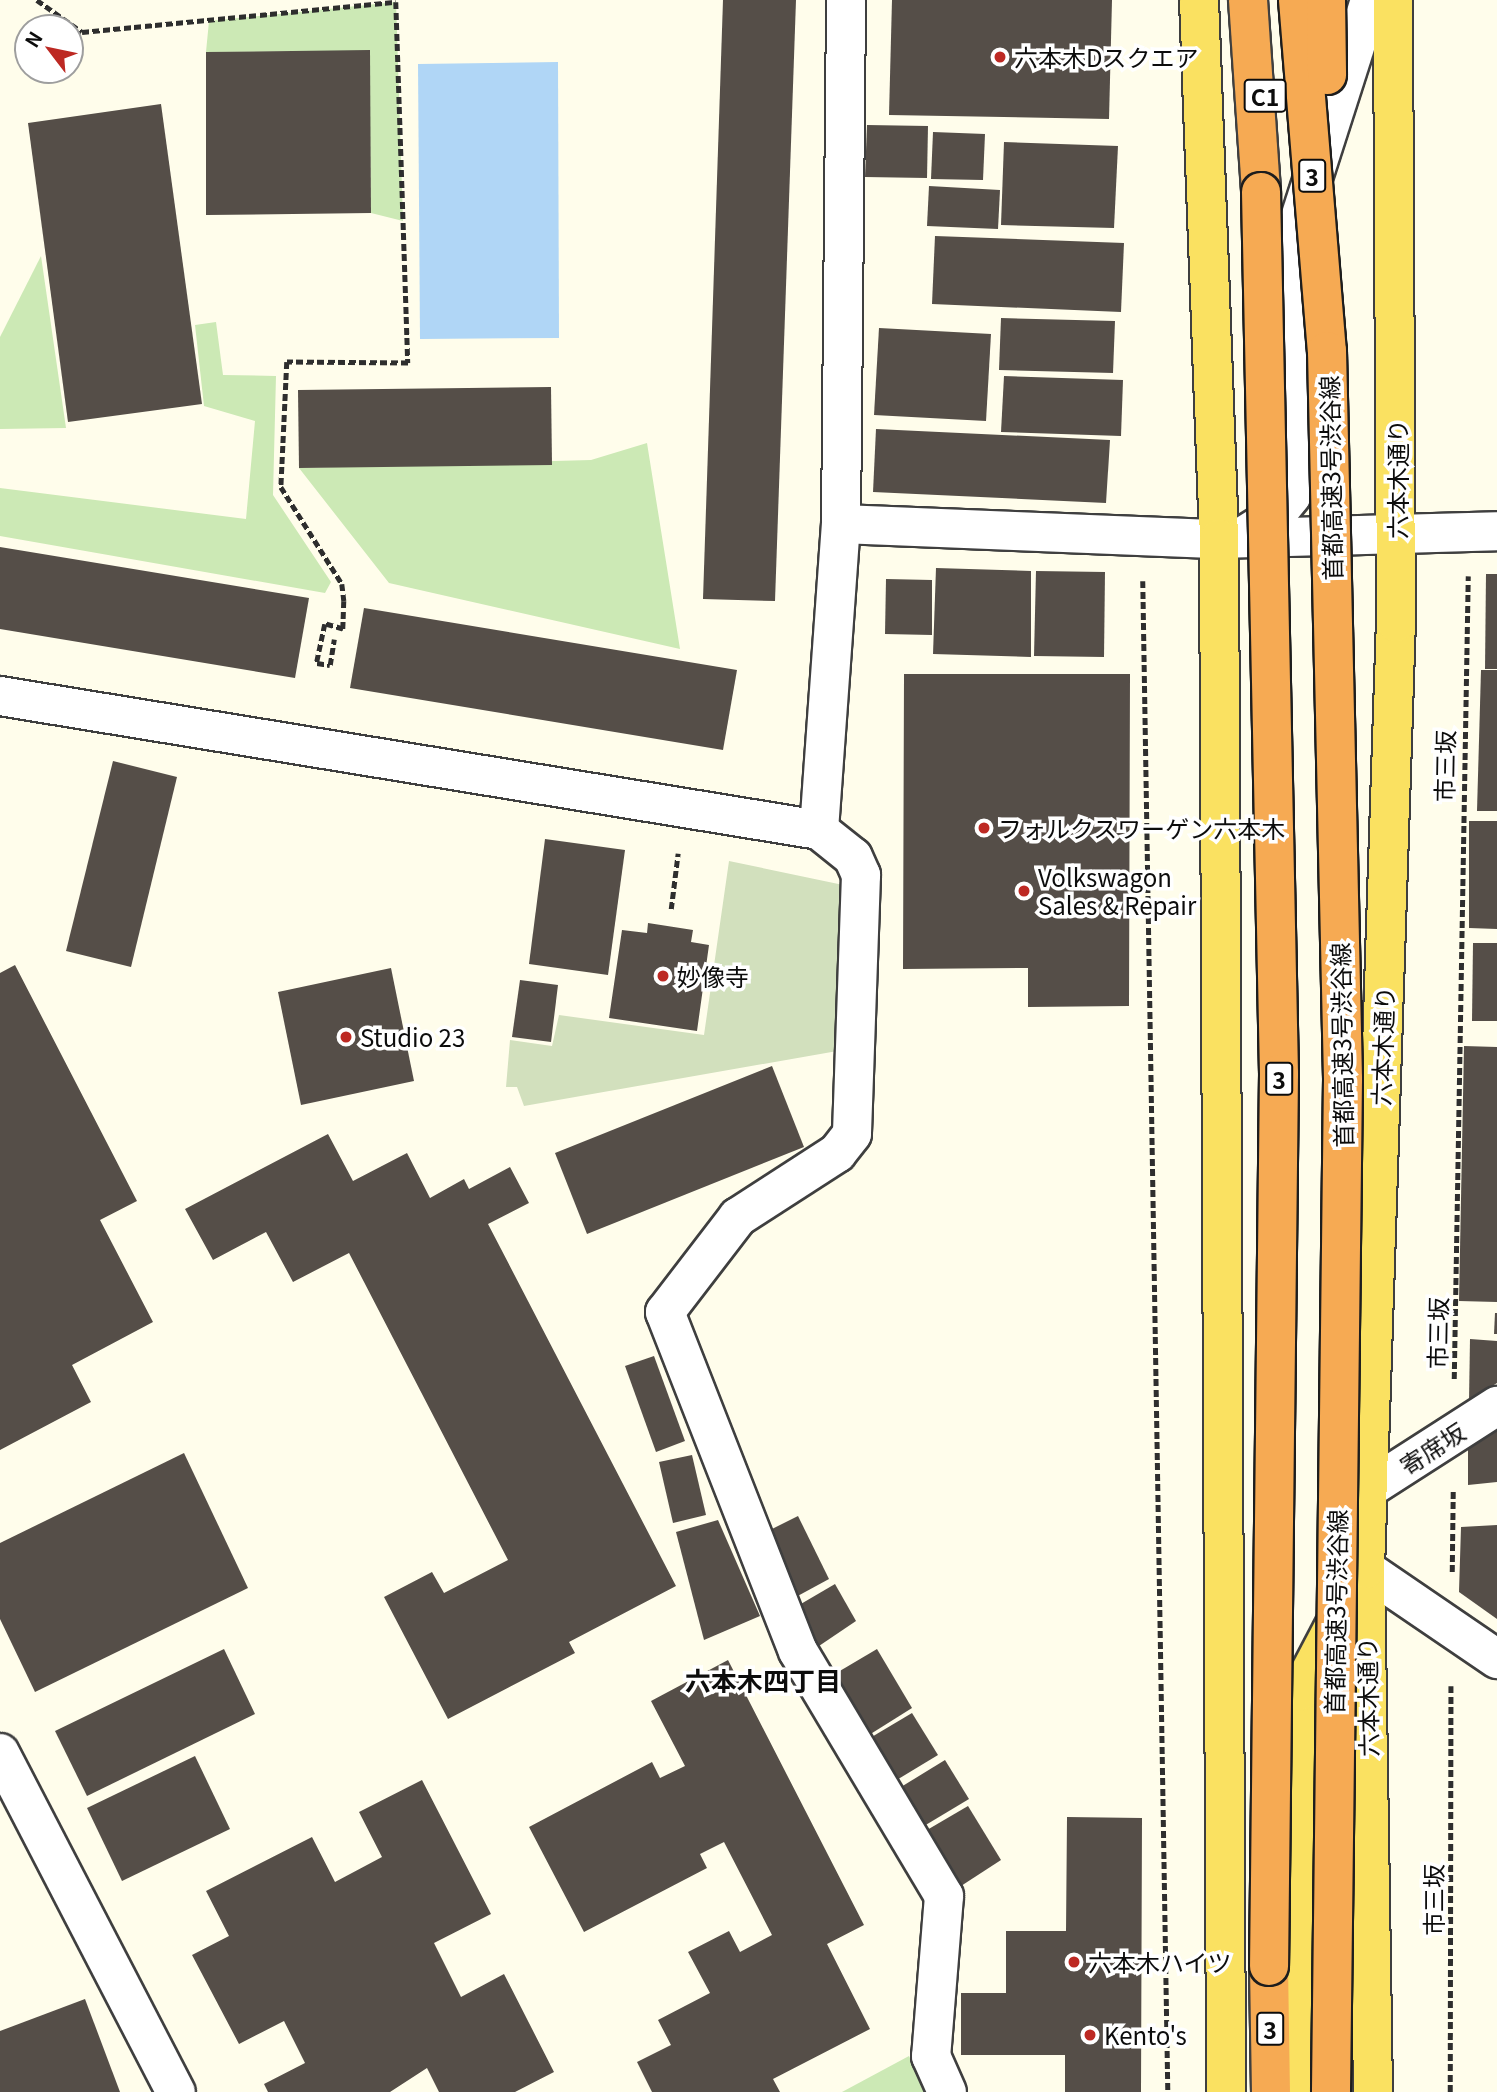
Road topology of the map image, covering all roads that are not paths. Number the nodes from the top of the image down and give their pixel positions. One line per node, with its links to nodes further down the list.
1 (846, 0): 11 (street)
2 (1199, 0): 14 (main road)
3 (1248, 0): 9 (highway, 3)
4 (1268, 0): 9 (highway, C1)
5 (1298, 0): 10 (highway, 首都高速3号渋谷線 / 3, bridge)
6 (1326, 0): 10 (highway, 3, bridge)
7 (1370, 0): 14 (street)
8 (1393, 0): 13 (main road, 六本木通り)
9 (1261, 192): 25 (highway, 3, bridge)
10 (1327, 351): 27 (highway, 首都高速3号渋谷線 / 3, bridge)
11 (841, 524): 14 (street); 16 (street)
12 (1497, 531): 13 (street)
13 (1397, 536): 14 (street); 18 (main road, 六本木通り)
14 (1219, 539): 24 (main road)
15 (0, 696): 16 (street)
16 (819, 830): 23 (street)
17 (1497, 1406): 18 (street, 寄席坂)
18 (1366, 1490): 19 (main road, 六本木通り)
19 (1364, 1569): 20 (street); 26 (main road); 28 (main road, 六本木通り)
20 (1497, 1659)
21 (0, 1753): 22 (street)
22 (176, 2092)
23 (947, 2092)
24 (1226, 2092)
25 (1270, 2092)
26 (1303, 2092)
27 (1331, 2092)
28 (1373, 2092)

